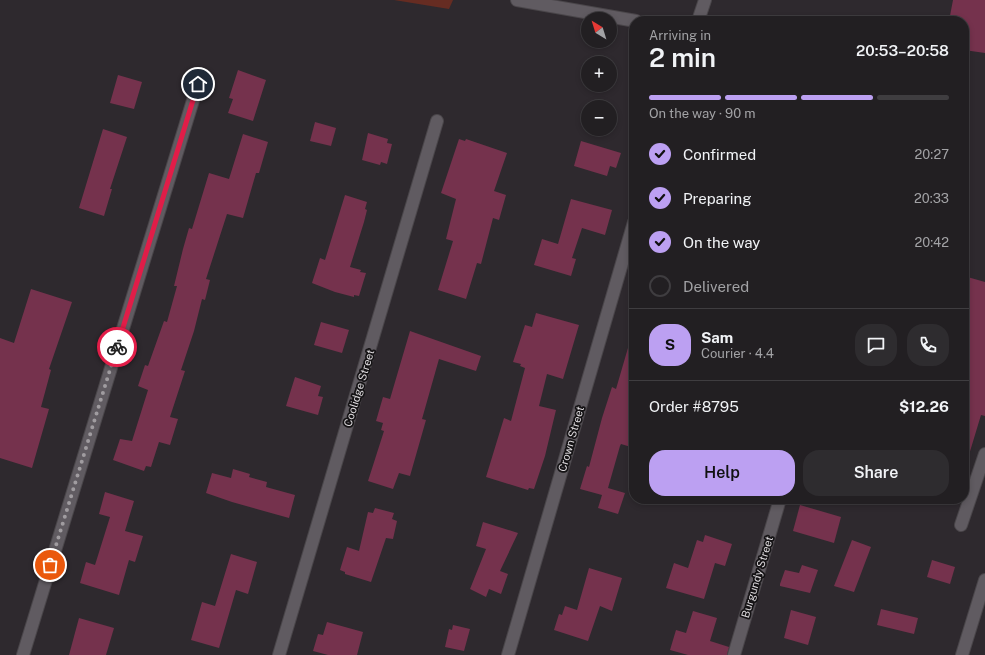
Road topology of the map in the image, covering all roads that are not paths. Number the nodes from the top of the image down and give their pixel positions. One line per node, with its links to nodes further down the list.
1 (518, 0): 4 (street)
2 (705, 0): 3 (street)
3 (700, 16)
4 (629, 20)
5 (198, 84): 14 (street)
6 (437, 121): 15 (street, Coolidge Street)
7 (629, 239): 16 (street, Crown Street)
8 (985, 454): 9 (street)
9 (969, 501)
10 (779, 504): 17 (street, Burgundy Street)
11 (968, 504): 12 (street)
12 (961, 525)
13 (985, 580): 18 (street)
14 (23, 655)
15 (279, 655)
16 (508, 655)
17 (734, 655)
18 (962, 655)

